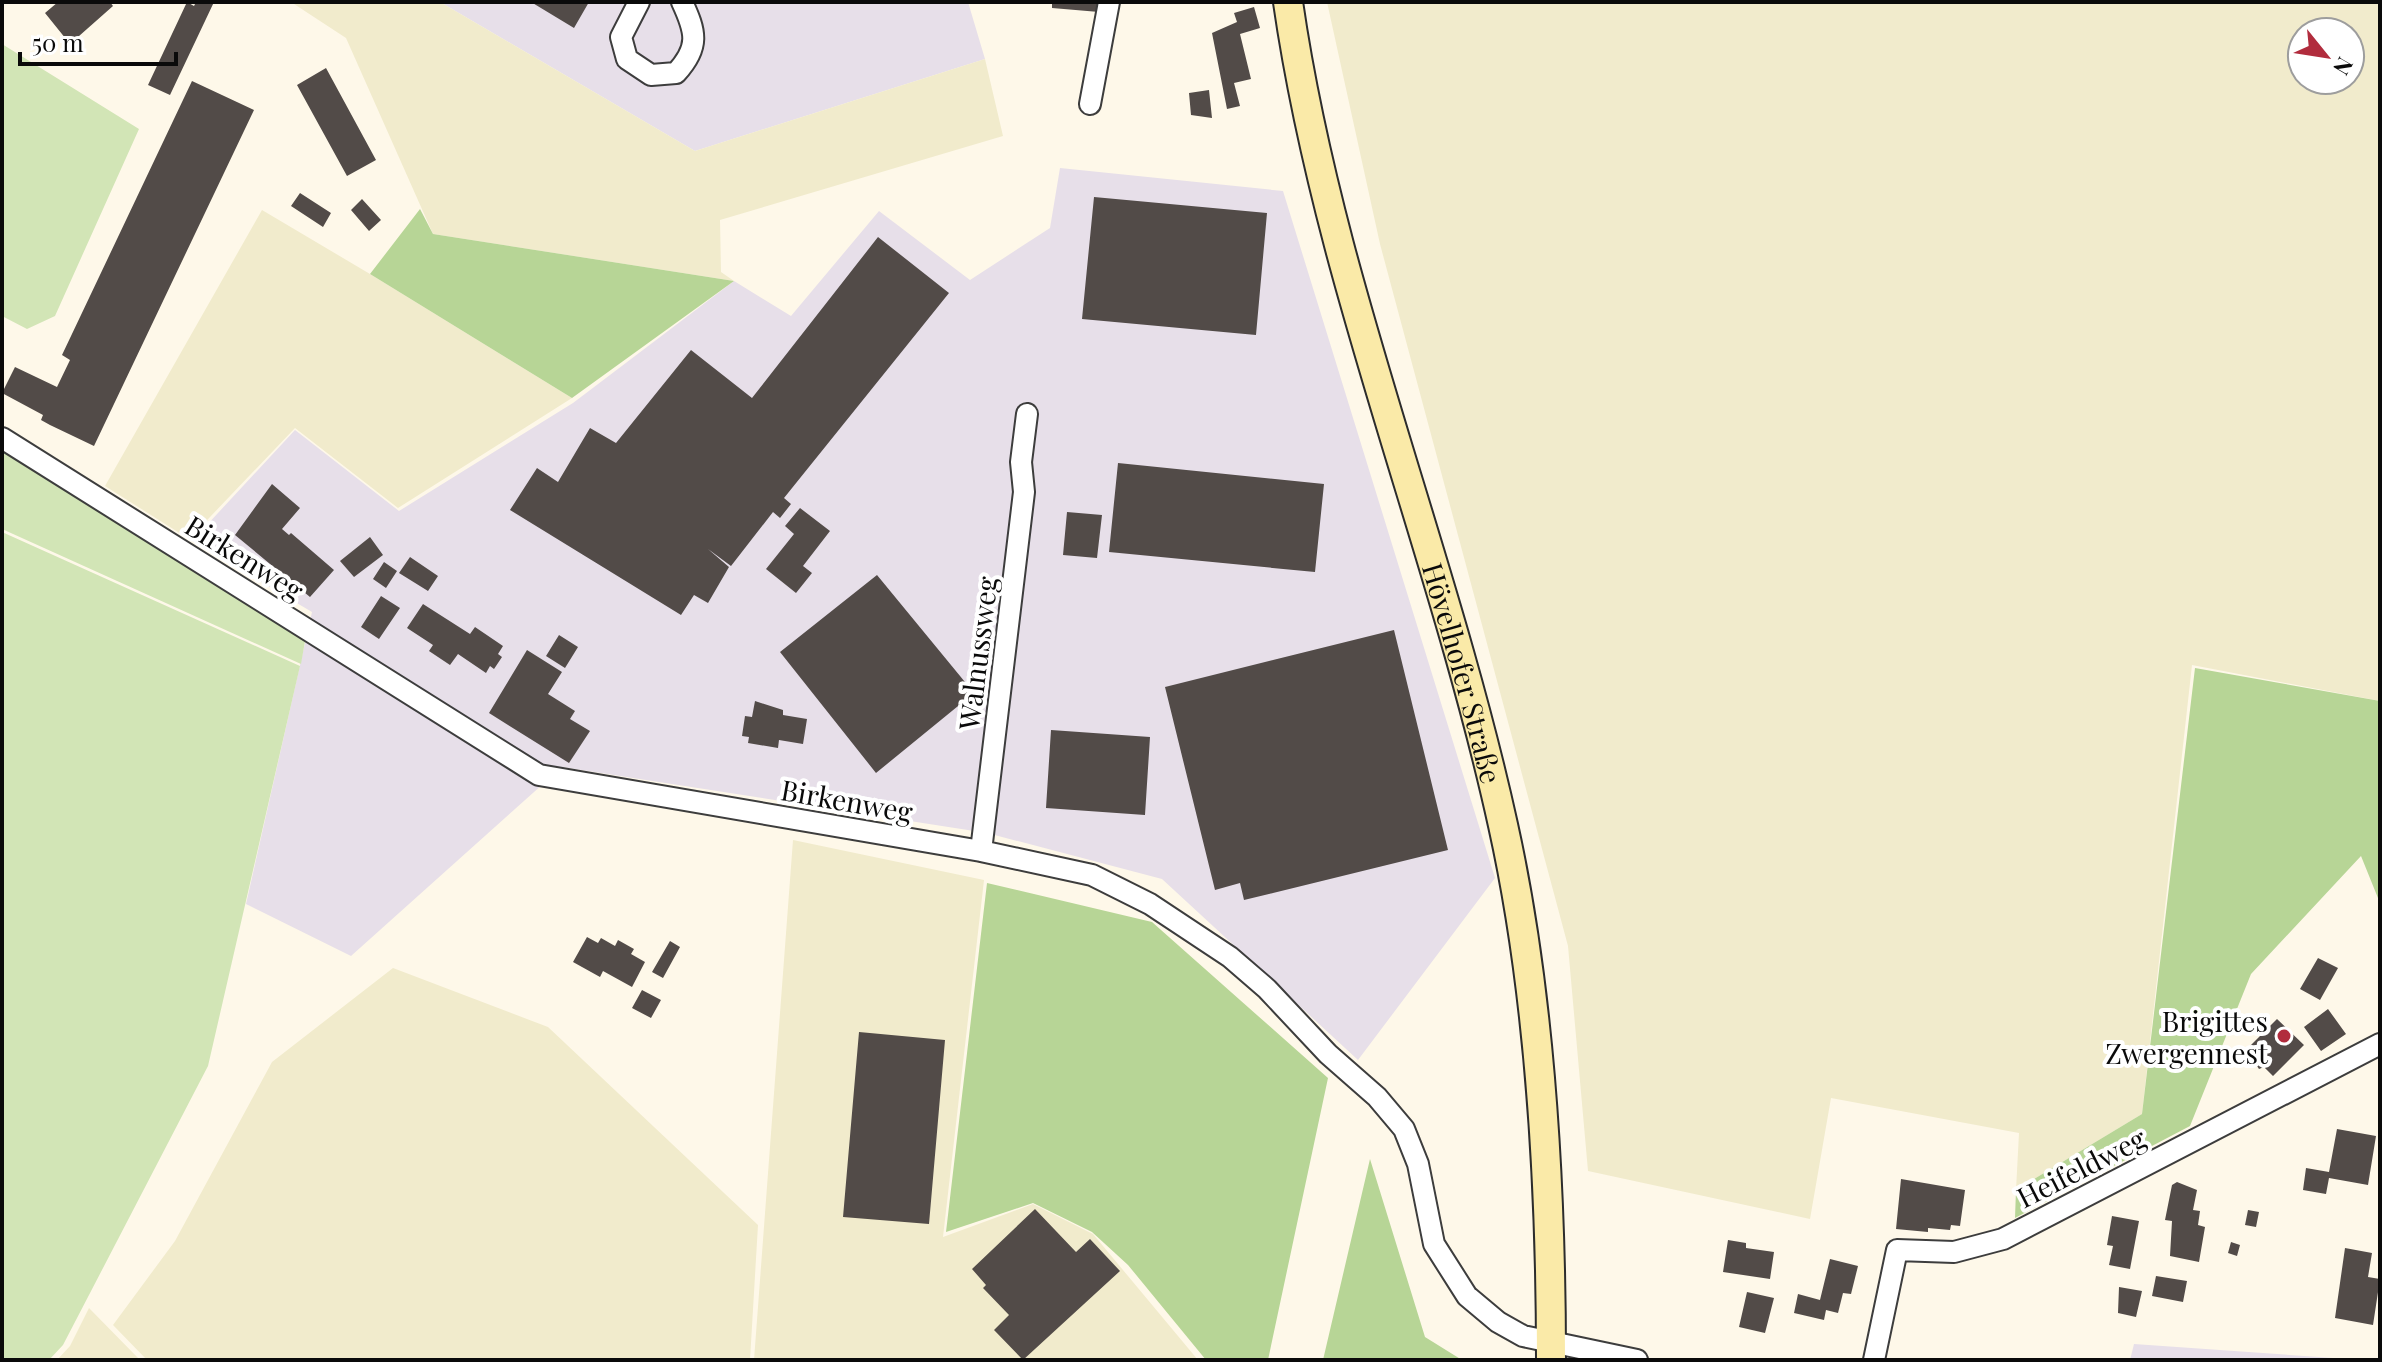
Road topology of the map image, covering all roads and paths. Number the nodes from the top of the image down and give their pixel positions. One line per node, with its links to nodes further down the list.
1 (639, 2): 2 (street)
2 (682, 2)
3 (1109, 2): 5 (street)
4 (1288, 2): 10 (main road, Hövelhofer Straße)
5 (1090, 104)
6 (1027, 414): 8 (street, Walnussweg)
7 (2, 438): 8 (street, Birkenweg)
8 (981, 851): 10 (street, Birkenweg)
9 (2380, 1044): 12 (street, Heifeldweg)
10 (1551, 1352): 11 (street, Birkenweg)
11 (1637, 1360)
12 (1874, 1360)

